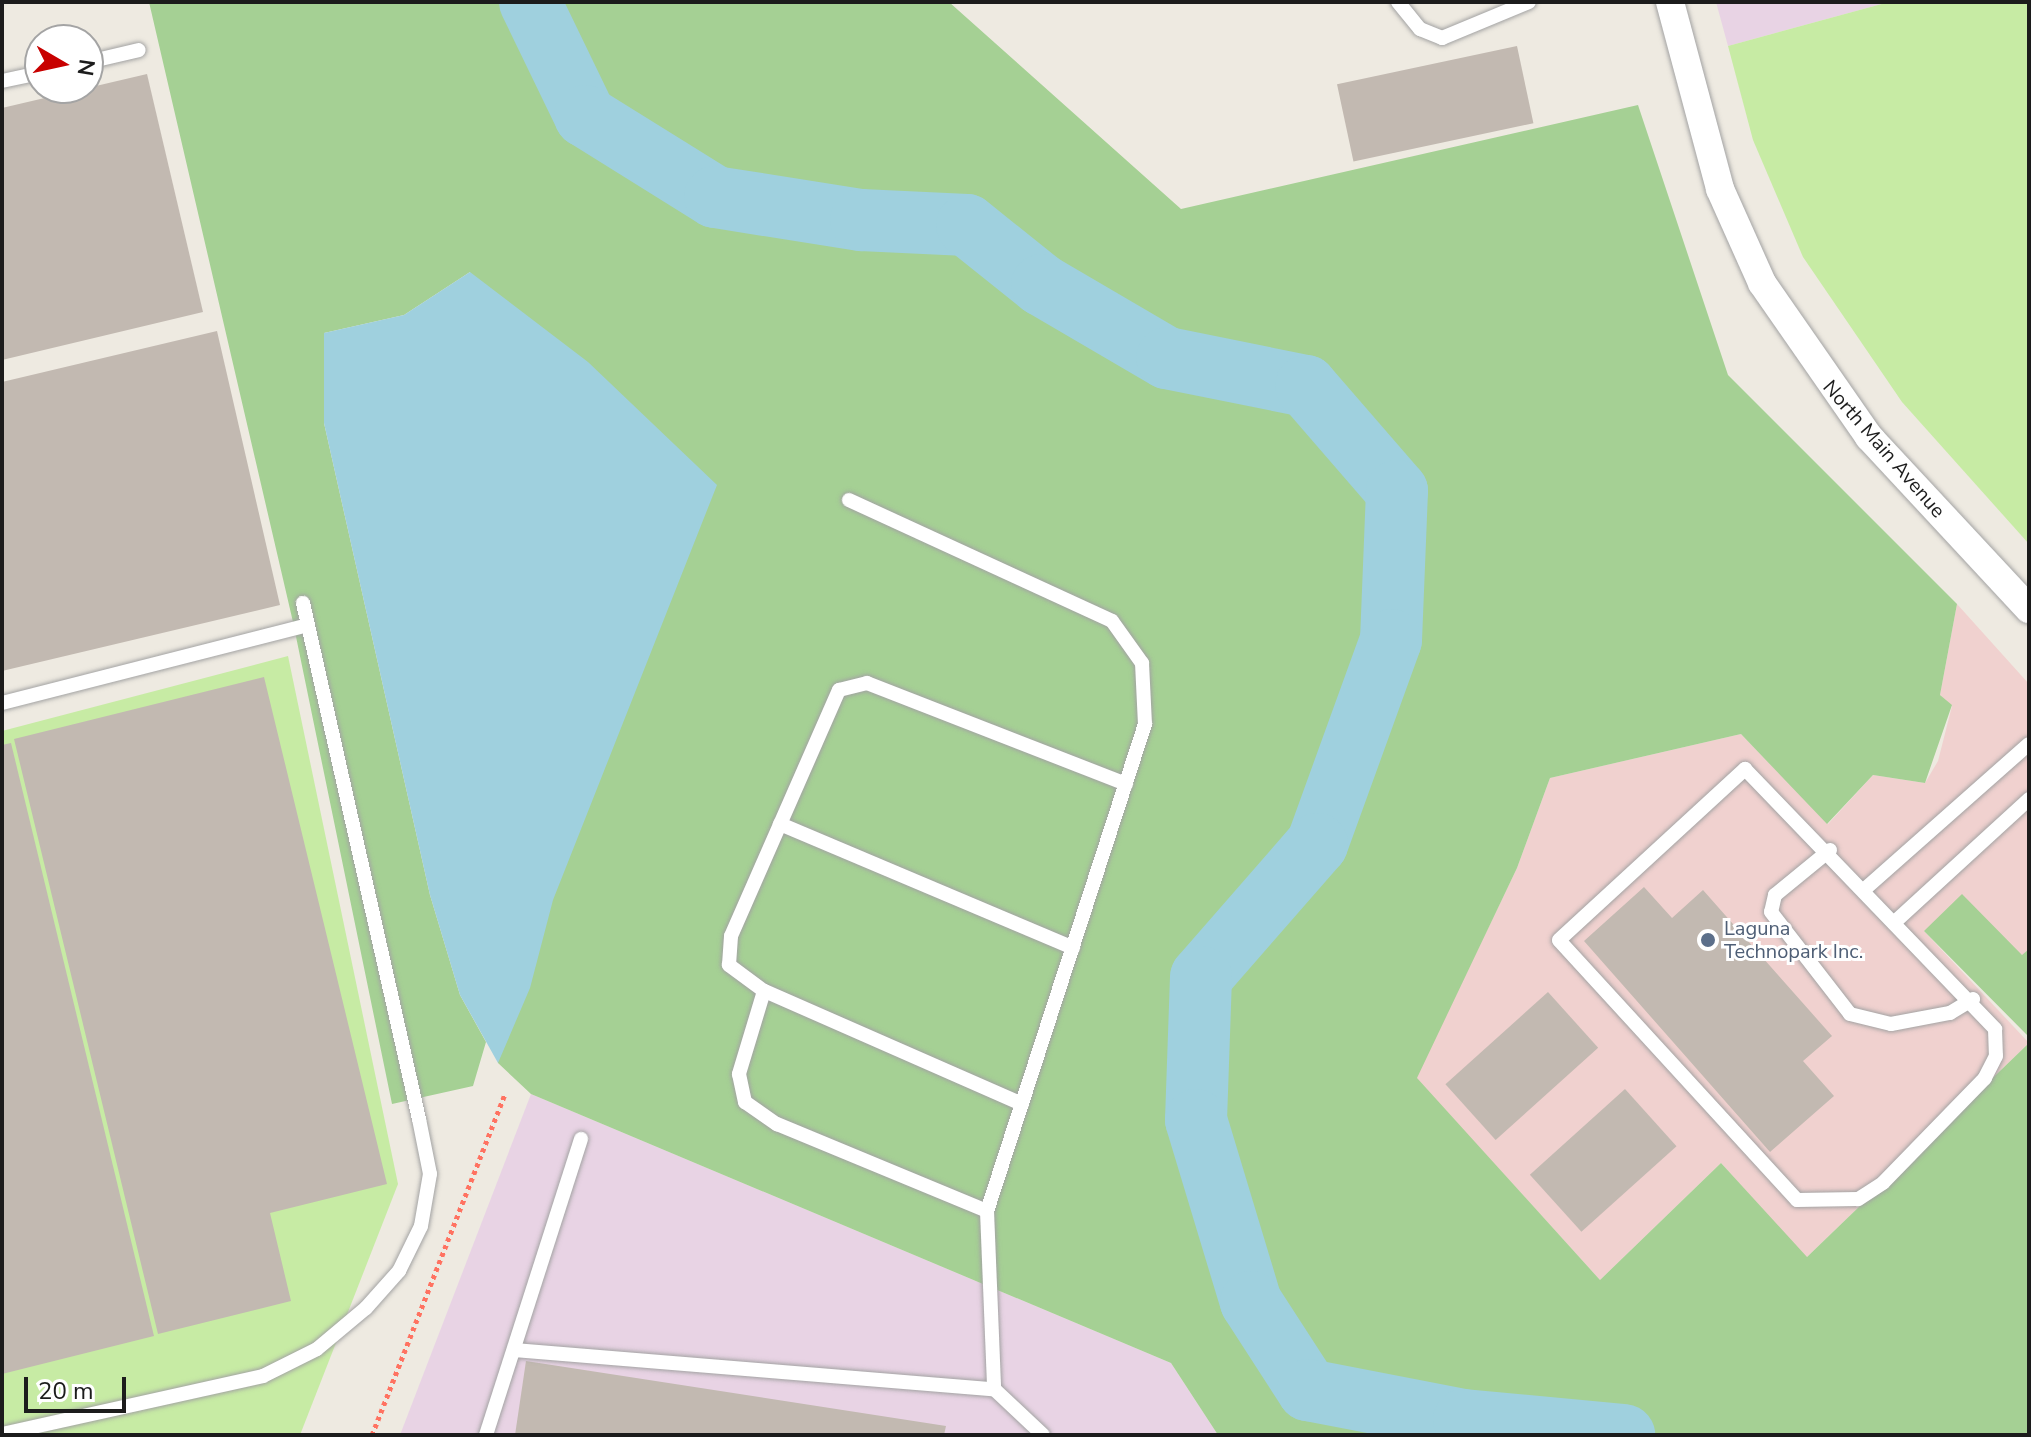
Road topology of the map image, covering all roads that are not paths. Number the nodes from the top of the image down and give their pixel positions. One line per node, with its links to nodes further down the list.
1 (1398, 2): 2 (lane)
2 (1529, 2)
3 (1670, 2): 10 (street, North Main Avenue)
4 (139, 50): 5 (lane)
5 (104, 58)
6 (24, 76): 7 (lane)
7 (2, 81)
8 (849, 500): 14 (lane)
9 (303, 603): 11 (lane)
10 (2029, 609)
11 (307, 625): 12 (lane); 28 (lane)
12 (2, 703)
13 (2029, 744): 18 (lane)
14 (1126, 784): 16 (lane); 20 (lane)
15 (2029, 799): 19 (lane)
16 (780, 824): 20 (lane); 21 (lane)
17 (1830, 850): 18 (lane); 22 (lane); 22 (lane)
18 (1866, 888): 19 (lane)
19 (1897, 920): 22 (lane)
20 (1073, 948): 23 (lane)
21 (764, 991): 23 (lane); 25 (lane)
22 (1973, 999)
23 (1022, 1104): 25 (lane)
24 (581, 1139): 26 (lane)
25 (987, 1211): 27 (lane)
26 (515, 1350): 27 (lane); 29 (lane)
27 (994, 1389): 30 (lane)
28 (2, 1434)
29 (486, 1435)
30 (1043, 1435)

